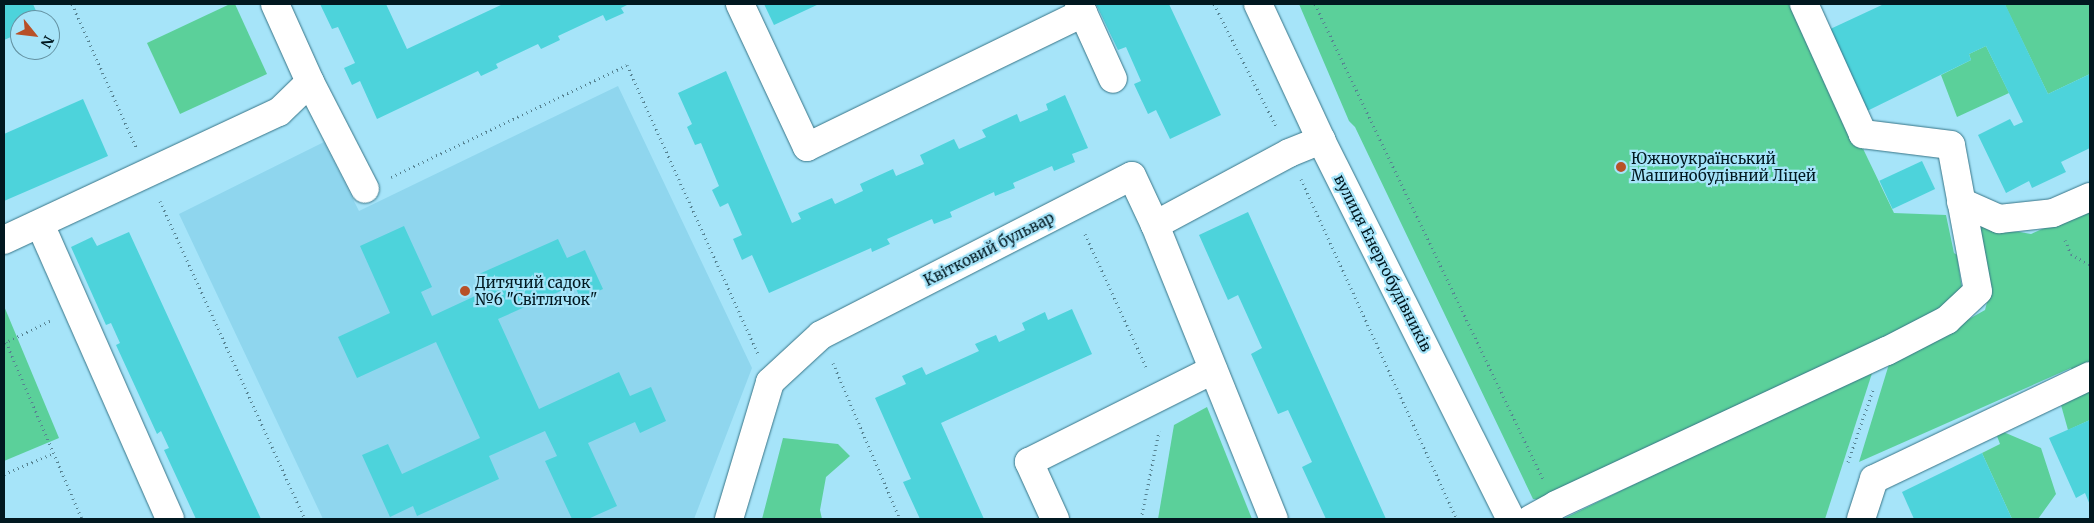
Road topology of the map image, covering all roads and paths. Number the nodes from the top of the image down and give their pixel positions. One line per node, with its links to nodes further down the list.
1 (72, 4): 13 (path)
2 (275, 4): 10 (street)
3 (740, 4): 8 (street)
4 (1214, 4): 12 (path)
5 (1258, 4): 11 (street, вулиця Енергобудівників)
6 (1315, 4): 34 (path)
7 (1804, 4): 16 (street)
8 (1081, 8): 9 (street)
9 (1112, 79)
10 (310, 82): 13 (street); 14 (street)
11 (1321, 140): 12 (street); 44 (street, вулиця Енергобудівників)
12 (1289, 154): 20 (street); 43 (path)
13 (147, 174): 19 (street); 37 (path)
14 (365, 189): 29 (path)
15 (2090, 197): 18 (street)
16 (1961, 202): 18 (street); 26 (street)
17 (1072, 206): 20 (street, Квітковий бульвар); 24 (street, Квітковий бульвар); 30 (path)
18 (2053, 214): 22 (path)
19 (40, 224): 21 (street); 23 (street)
20 (1154, 225): 27 (street)
21 (4, 240)
22 (2090, 265)
23 (77, 308): 25 (path); 36 (street)
24 (822, 335): 29 (street, Квітковий бульвар); 39 (path)
25 (5, 342): 31 (path)
26 (1886, 351): 32 (path); 34 (street)
27 (1213, 370): 30 (street); 42 (street)
28 (2090, 376): 46 (street)
29 (770, 382): 38 (street)
30 (1160, 397): 40 (street); 41 (path)
31 (54, 453): 33 (path); 35 (path)
32 (1845, 472)
33 (4, 474)
34 (1556, 505): 45 (street)
35 (82, 519)
36 (170, 519)
37 (305, 519)
38 (730, 519)
39 (900, 519)
40 (1055, 519)
41 (1141, 519)
42 (1274, 519)
43 (1457, 519)
44 (1512, 519)
45 (1531, 519)
46 (1861, 519)

